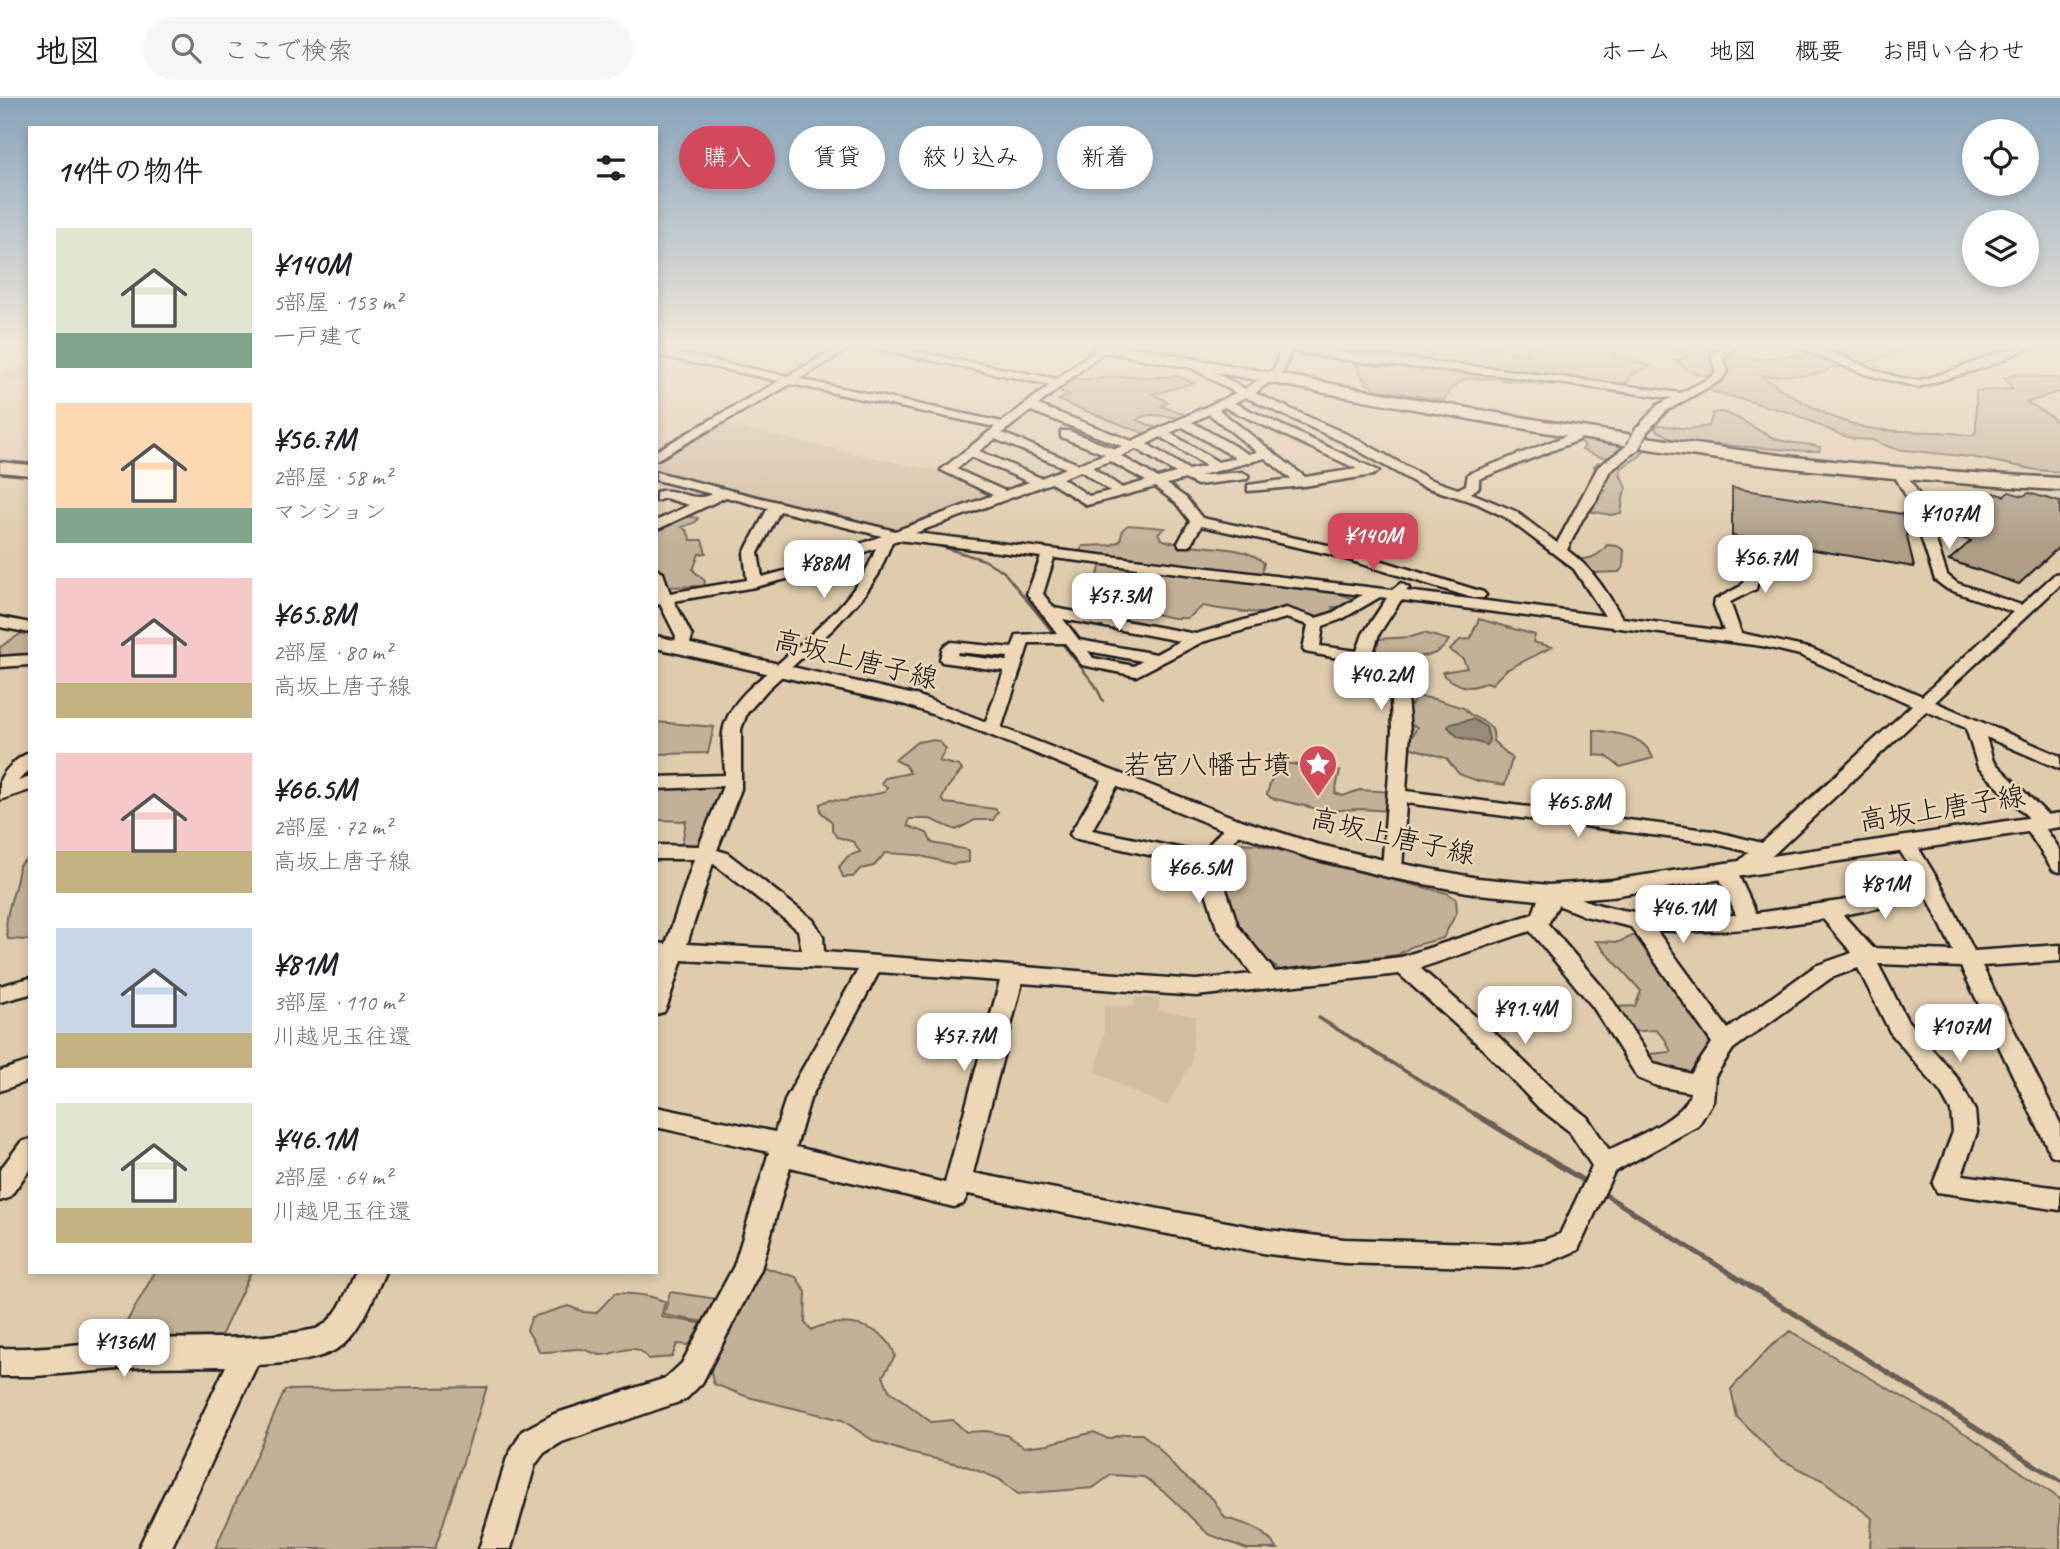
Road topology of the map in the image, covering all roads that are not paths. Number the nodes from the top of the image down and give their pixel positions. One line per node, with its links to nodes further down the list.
1 (729, 414): 22 (street)
2 (931, 414): 14 (street)
3 (1022, 414): 12 (street)
4 (1050, 414): 19 (street)
5 (1200, 414): 13 (street)
6 (1216, 414): 21 (street)
7 (1248, 414): 18 (street)
8 (1290, 414): 17 (street)
9 (1486, 414): 15 (highway)
10 (1507, 414): 36 (highway)
11 (1657, 414): 50 (street, bridge)
12 (1019, 416): 14 (street); 23 (street)
13 (1183, 422): 16 (street); 24 (street)
14 (1000, 430): 20 (street); 28 (street)
15 (1580, 431): 31 (highway); 41 (street)
16 (1162, 433): 19 (street); 25 (street)
17 (1336, 434): 18 (street); 26 (street)
18 (1307, 442): 30 (street)
19 (1136, 445): 23 (street); 32 (street)
20 (970, 452): 34 (street); 42 (street)
21 (1268, 453): 24 (street); 35 (street)
22 (658, 455)
23 (1114, 455): 28 (street); 37 (street)
24 (1247, 459): 25 (street)
25 (1223, 465): 32 (street); 32 (street)
26 (1394, 466): 30 (street); 41 (street)
27 (0, 467): 29 (main road)
28 (1080, 467): 34 (street); 39 (street)
29 (28, 470)
30 (1371, 471): 35 (street)
31 (1899, 473): 36 (highway); 59 (street)
32 (1187, 474): 37 (street)
33 (658, 476): 40 (street)
34 (1047, 480): 39 (street); 42 (street)
35 (1304, 482): 38 (street)
36 (2060, 482)
37 (1154, 483): 39 (street); 46 (street)
38 (1254, 488)
39 (1120, 492)
40 (724, 493): 44 (street); 45 (street)
41 (1460, 493): 50 (street)
42 (1004, 495): 48 (street)
43 (658, 497): 44 (street)
44 (703, 504): 47 (street)
45 (776, 506): 48 (street); 55 (street)
46 (1196, 521): 49 (street); 53 (street)
47 (658, 525)
48 (890, 537): 51 (street); 55 (street); 73 (street)
49 (1185, 543)
50 (1560, 551): 61 (street)
51 (1049, 553): 56 (street); 60 (street)
52 (1801, 566): 65 (street)
53 (1413, 576): 56 (street); 58 (street)
54 (2060, 577): 59 (street)
55 (755, 583): 57 (street)
56 (1387, 593): 58 (street); 63 (street); 70 (street)
57 (661, 599): 69 (street)
58 (1519, 609): 61 (street)
59 (2024, 611): 74 (street)
60 (1050, 612): 66 (street); 67 (street)
61 (1616, 621): 65 (street)
62 (0, 622): 64 (street)
63 (1316, 623): 66 (street); 70 (street)
64 (28, 628)
65 (1734, 637): 74 (street)
66 (1196, 639): 67 (street)
67 (1071, 641): 76 (street)
68 (658, 642): 69 (main road, 高坂上唐子線)
69 (682, 648): 73 (main road, 高坂上唐子線)
70 (1361, 657): 84 (street)
71 (28, 660): 72 (street)
72 (0, 662)
73 (778, 671): 76 (main road, 高坂上唐子線); 80 (street)
74 (1924, 703): 75 (street); 88 (street)
75 (1974, 725): 78 (street); 85 (street)
76 (992, 729): 79 (main road, 高坂上唐子線)
77 (28, 760): 83 (street)
78 (2060, 763)
79 (1112, 777): 86 (main road, 高坂上唐子線); 91 (street)
80 (734, 780): 81 (street); 90 (street)
81 (658, 783)
82 (28, 784): 83 (street)
83 (4, 793)
84 (1396, 796): 88 (street); 94 (street)
85 (2046, 822): 87 (main road, 高坂上唐子線); 92 (street)
86 (1236, 826): 91 (street); 94 (main road, 高坂上唐子線)
87 (1906, 844): 93 (main road, 高坂上唐子線); 95 (street)
88 (1766, 850): 93 (street)
89 (658, 852): 90 (street)
90 (706, 853): 101 (street); 105 (street)
91 (1207, 861): 109 (street)
92 (2060, 865)
93 (1735, 869): 96 (main road, 高坂上唐子線); 100 (street)
94 (1392, 870): 96 (main road, 高坂上唐子線)
95 (1934, 890): 97 (street); 104 (street)
96 (1549, 893): 98 (street); 99 (street)
97 (1828, 911): 100 (street); 103 (street)
98 (1637, 919): 100 (street); 113 (street)
99 (1533, 922): 107 (street); 116 (street)
100 (1749, 922)
101 (666, 950): 105 (street); 112 (street)
102 (2060, 953): 104 (street)
103 (1865, 957): 104 (street); 113 (street); 124 (street)
104 (1968, 959): 118 (street)
105 (814, 960): 106 (street)
106 (872, 964): 108 (street); 119 (street)
107 (1403, 965): 109 (street); 121 (street)
108 (1013, 975): 109 (street); 122 (street)
109 (1270, 982)
110 (28, 987): 111 (street)
111 (0, 994)
112 (658, 995)
113 (1725, 1042): 116 (street)
114 (28, 1071): 115 (street)
115 (0, 1081)
116 (1701, 1085): 121 (street)
117 (658, 1118): 119 (street)
118 (2060, 1148)
119 (782, 1149): 122 (street); 129 (street)
120 (28, 1152): 123 (street)
121 (1605, 1165): 122 (street)
122 (958, 1181)
123 (0, 1190)
124 (2060, 1199)
125 (370, 1274): 126 (street)
126 (249, 1350): 127 (street); 128 (street)
127 (0, 1362)
128 (154, 1549)
129 (495, 1549)

